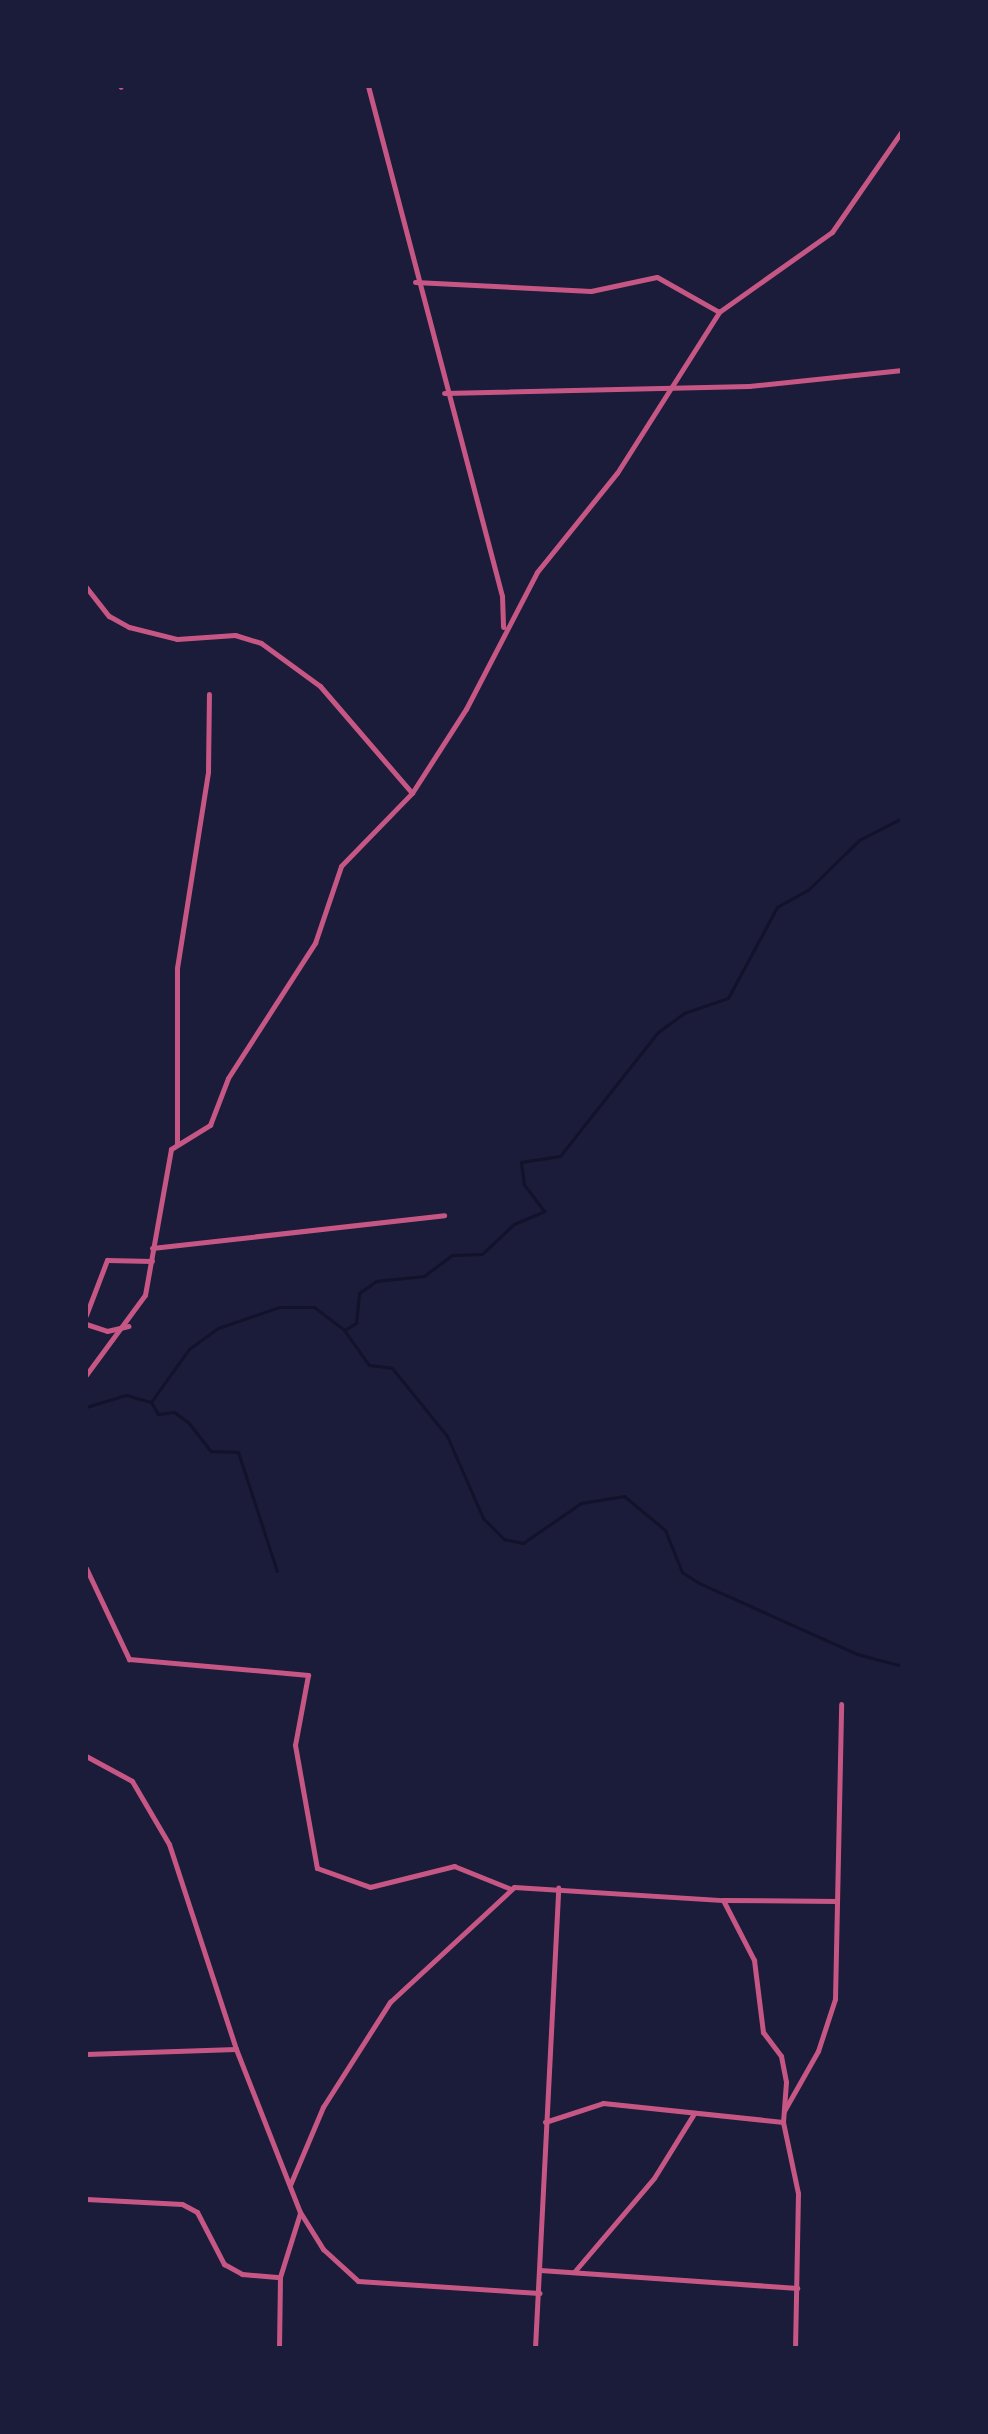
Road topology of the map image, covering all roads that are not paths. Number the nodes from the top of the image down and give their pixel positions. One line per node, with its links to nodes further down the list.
1 (368, 86): 3 (street)
2 (902, 131): 4 (street)
3 (415, 282): 4 (street); 7 (street)
4 (719, 312): 6 (street)
5 (902, 370): 6 (street)
6 (671, 386): 7 (street); 9 (street)
7 (444, 393): 9 (street)
8 (86, 587): 11 (street)
9 (503, 628): 11 (street)
10 (209, 694): 12 (street)
11 (412, 793): 12 (street)
12 (177, 1144): 14 (street)
13 (444, 1215): 14 (street)
14 (152, 1248): 15 (street)
15 (152, 1261): 16 (street); 18 (street)
16 (86, 1315)
17 (86, 1324): 18 (street)
18 (129, 1326): 19 (street)
19 (86, 1375)
20 (86, 1568): 24 (street)
21 (841, 1704): 26 (street)
22 (86, 1756): 27 (street)
23 (558, 1888): 24 (street); 25 (street); 31 (street)
24 (512, 1889): 33 (street)
25 (723, 1900): 26 (street); 29 (street)
26 (837, 1901): 29 (street)
27 (236, 2049): 28 (street); 33 (street)
28 (86, 2054)
29 (783, 2112): 32 (street)
30 (693, 2115): 31 (street); 32 (street); 37 (street)
31 (544, 2122): 36 (street)
32 (783, 2122): 39 (street)
33 (290, 2185): 35 (street)
34 (86, 2199): 38 (street)
35 (300, 2212): 38 (street); 40 (street)
36 (540, 2270): 37 (street); 40 (street)
37 (574, 2273): 39 (street)
38 (280, 2277): 41 (street)
39 (797, 2288): 43 (street)
40 (540, 2293): 42 (street)
41 (279, 2348)
42 (535, 2348)
43 (795, 2348)

